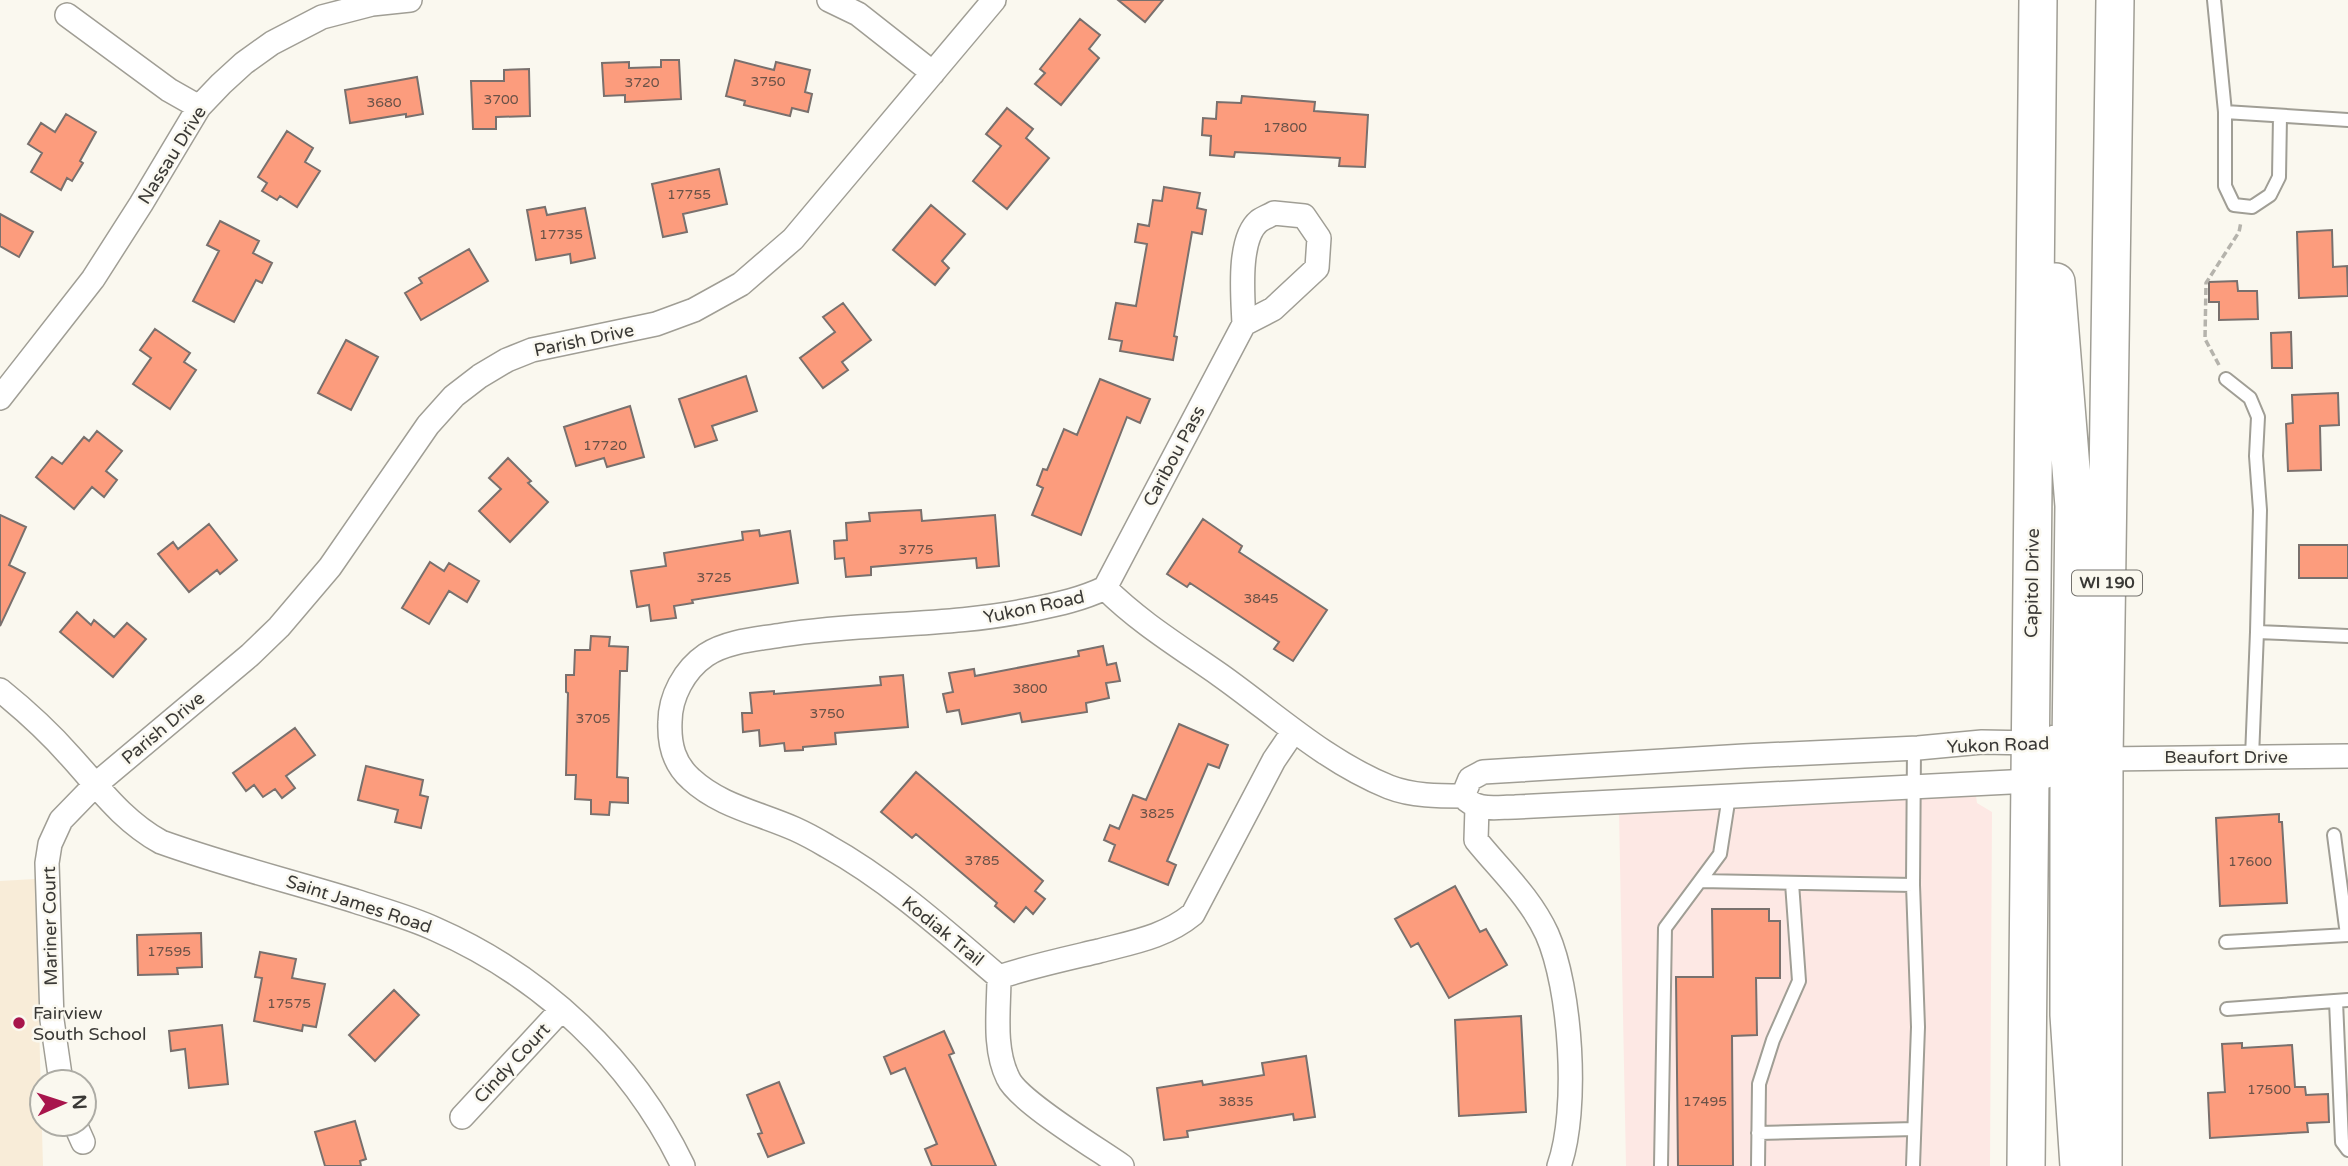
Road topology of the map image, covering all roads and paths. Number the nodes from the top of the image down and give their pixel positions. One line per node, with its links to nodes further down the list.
1 (410, 0): 9 (street, Nassau Drive)
2 (829, 0): 8 (street)
3 (994, 0): 8 (street, Parish Drive)
4 (2038, 0): 24 (main road)
5 (2115, 0): 24 (main road, WI 190)
6 (2214, 0): 10 (lane)
7 (67, 15): 9 (street)
8 (933, 73): 28 (street, Parish Drive)
9 (199, 107): 16 (street, Nassau Drive)
10 (2225, 111): 11 (lane); 13 (lane)
11 (2280, 116): 12 (lane); 13 (lane)
12 (2348, 120)
13 (2245, 206): 15 (path)
14 (1244, 324): 14 (street); 17 (street, Caribou Pass)
15 (2226, 379): 18 (lane)
16 (0, 398)
17 (1105, 588): 21 (street, Yukon Road); 22 (street, Yukon Road)
18 (2257, 632): 19 (lane); 26 (lane)
19 (2348, 636)
20 (0, 690): 28 (street, Saint James Road)
21 (670, 723): 38 (street, Kodiak Trail)
22 (1293, 732): 31 (street, Yukon Road); 38 (street, Kodiak Trail)
23 (1914, 748): 24 (street, Yukon Road); 29 (lane); 31 (street, Yukon Road)
24 (2068, 755): 26 (street, Beaufort Drive); 27 (main road, WI 190); 54 (main road); 55 (main road, WI 190)
25 (2348, 756): 26 (street, Beaufort Drive)
26 (2252, 757)
27 (2029, 781): 29 (street, Yukon Road); 53 (main road, WI 190)
28 (95, 785): 40 (street, Saint James Road); 42 (street, Mariner Court)
29 (1913, 786): 30 (street, Yukon Road); 35 (lane)
30 (1729, 796): 31 (street, Yukon Road); 33 (lane)
31 (1470, 802): 49 (street)
32 (2334, 835): 36 (lane)
33 (1700, 881): 34 (lane); 50 (lane)
34 (1792, 883): 35 (lane); 45 (lane)
35 (1913, 885): 44 (lane)
36 (2347, 935): 37 (lane)
37 (2226, 942)
38 (999, 977): 48 (street)
39 (2342, 1000): 41 (lane); 46 (lane)
40 (562, 1009): 43 (street, Cindy Court); 47 (street, Saint James Road)
41 (2227, 1009)
42 (59, 1068)
43 (462, 1117)
44 (1914, 1129): 45 (lane); 52 (lane)
45 (1758, 1133): 51 (lane)
46 (2348, 1150)
47 (683, 1166)
48 (1122, 1166)
49 (1559, 1166)
50 (1661, 1166)
51 (1758, 1166)
52 (1913, 1166)
53 (2026, 1166)
54 (2079, 1166)
55 (2103, 1166)

